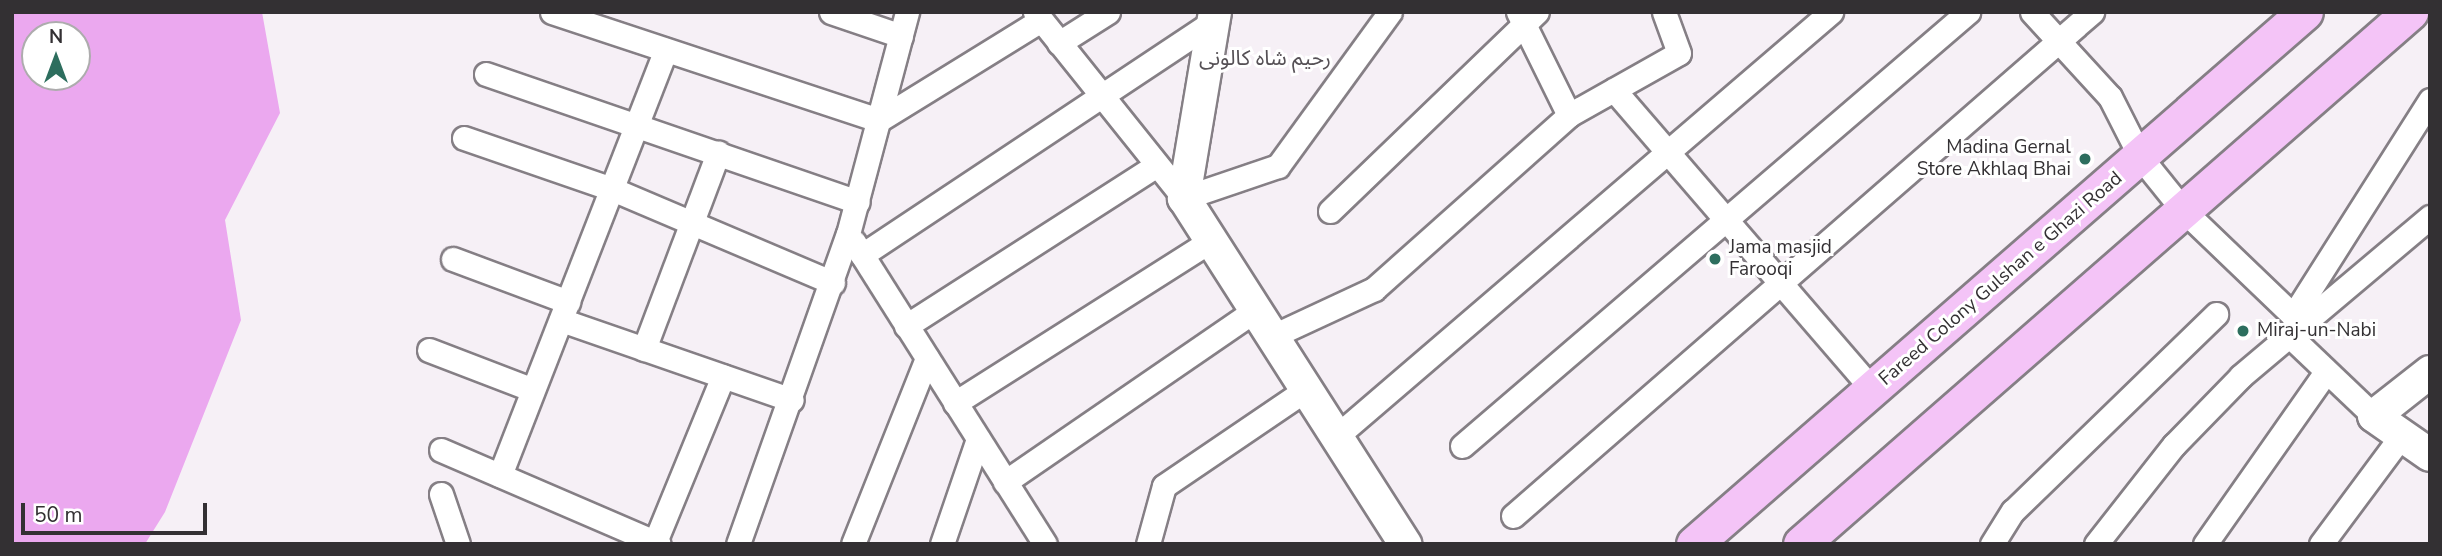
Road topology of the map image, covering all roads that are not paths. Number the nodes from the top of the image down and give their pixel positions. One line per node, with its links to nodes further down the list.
1 (552, 12): 19 (street)
2 (831, 12): 16 (street)
3 (907, 12): 16 (street)
4 (1108, 12): 18 (street)
5 (1391, 12): 33 (street)
6 (1831, 12): 28 (street)
7 (1968, 12): 38 (street)
8 (2032, 12): 17 (street)
9 (2092, 12): 17 (street)
10 (2305, 12): 30 (main road, Fareed Colony Gulshan e Ghazi Road)
11 (2410, 12): 35 (main road)
12 (1526, 15): 24 (street); 36 (street)
13 (1038, 16): 18 (street); 25 (street)
14 (1215, 16): 22 (street); 33 (street)
15 (1674, 17): 21 (street)
16 (901, 36): 25 (street)
17 (2062, 41): 30 (street); 45 (street)
18 (1059, 43): 22 (street)
19 (666, 50): 25 (street); 26 (street)
20 (486, 74): 26 (street)
21 (1614, 90): 24 (street); 28 (street)
22 (1100, 97): 31 (street); 42 (street)
23 (2430, 100): 50 (street)
24 (1569, 115): 51 (street)
25 (879, 120): 34 (street)
26 (637, 124): 29 (street); 32 (street)
27 (464, 138): 32 (street)
28 (1668, 151): 38 (street); 64 (street)
29 (718, 153): 34 (street); 39 (street)
30 (2141, 158): 35 (street); 60 (main road, Fareed Colony Gulshan e Ghazi Road)
31 (1155, 166): 33 (street); 49 (street)
32 (611, 189): 39 (street); 47 (street)
33 (1184, 198): 41 (street)
34 (858, 202): 40 (street)
35 (2183, 210): 50 (street); 74 (main road)
36 (1330, 211)
37 (2430, 217): 50 (street)
38 (1726, 219): 45 (street); 67 (street)
39 (692, 223): 44 (street); 52 (street)
40 (848, 234): 42 (street); 44 (street)
41 (1212, 240): 46 (street); 62 (street)
42 (862, 255): 49 (street)
43 (453, 259): 47 (street)
44 (832, 283): 61 (street)
45 (1783, 285): 60 (street); 73 (street)
46 (1257, 309): 51 (street); 71 (street)
47 (564, 311): 52 (street); 59 (street)
48 (2216, 313): 84 (street)
49 (906, 326): 54 (street)
50 (2296, 326): 55 (street); 85 (street)
51 (1275, 335): 58 (street)
52 (645, 349): 57 (street)
53 (429, 350): 59 (street)
54 (927, 358): 62 (street); 78 (street)
55 (2326, 372): 63 (street); 86 (street)
56 (2430, 372): 63 (street)
57 (723, 376): 61 (street); 75 (street)
58 (1308, 388): 64 (street); 81 (street)
59 (533, 390): 70 (street)
60 (1873, 390): 83 (main road, Fareed Colony Gulshan e Ghazi Road)
61 (792, 400): 77 (street)
62 (955, 403): 65 (street)
63 (2374, 416): 66 (street)
64 (1338, 435): 82 (street)
65 (978, 439): 71 (street); 79 (street)
66 (2399, 439): 69 (street); 87 (street)
67 (1462, 446)
68 (442, 450): 70 (street)
69 (2430, 455)
70 (499, 475): 75 (street)
71 (1005, 482): 80 (street)
72 (442, 494): 76 (street)
73 (1513, 516)
74 (1816, 539)
75 (657, 543)
76 (458, 544)
77 (738, 544)
78 (853, 544)
79 (942, 544)
80 (1045, 544)
81 (1148, 544)
82 (1405, 544)
83 (1694, 544)
84 (1992, 544)
85 (2096, 544)
86 (2205, 544)
87 (2322, 544)

